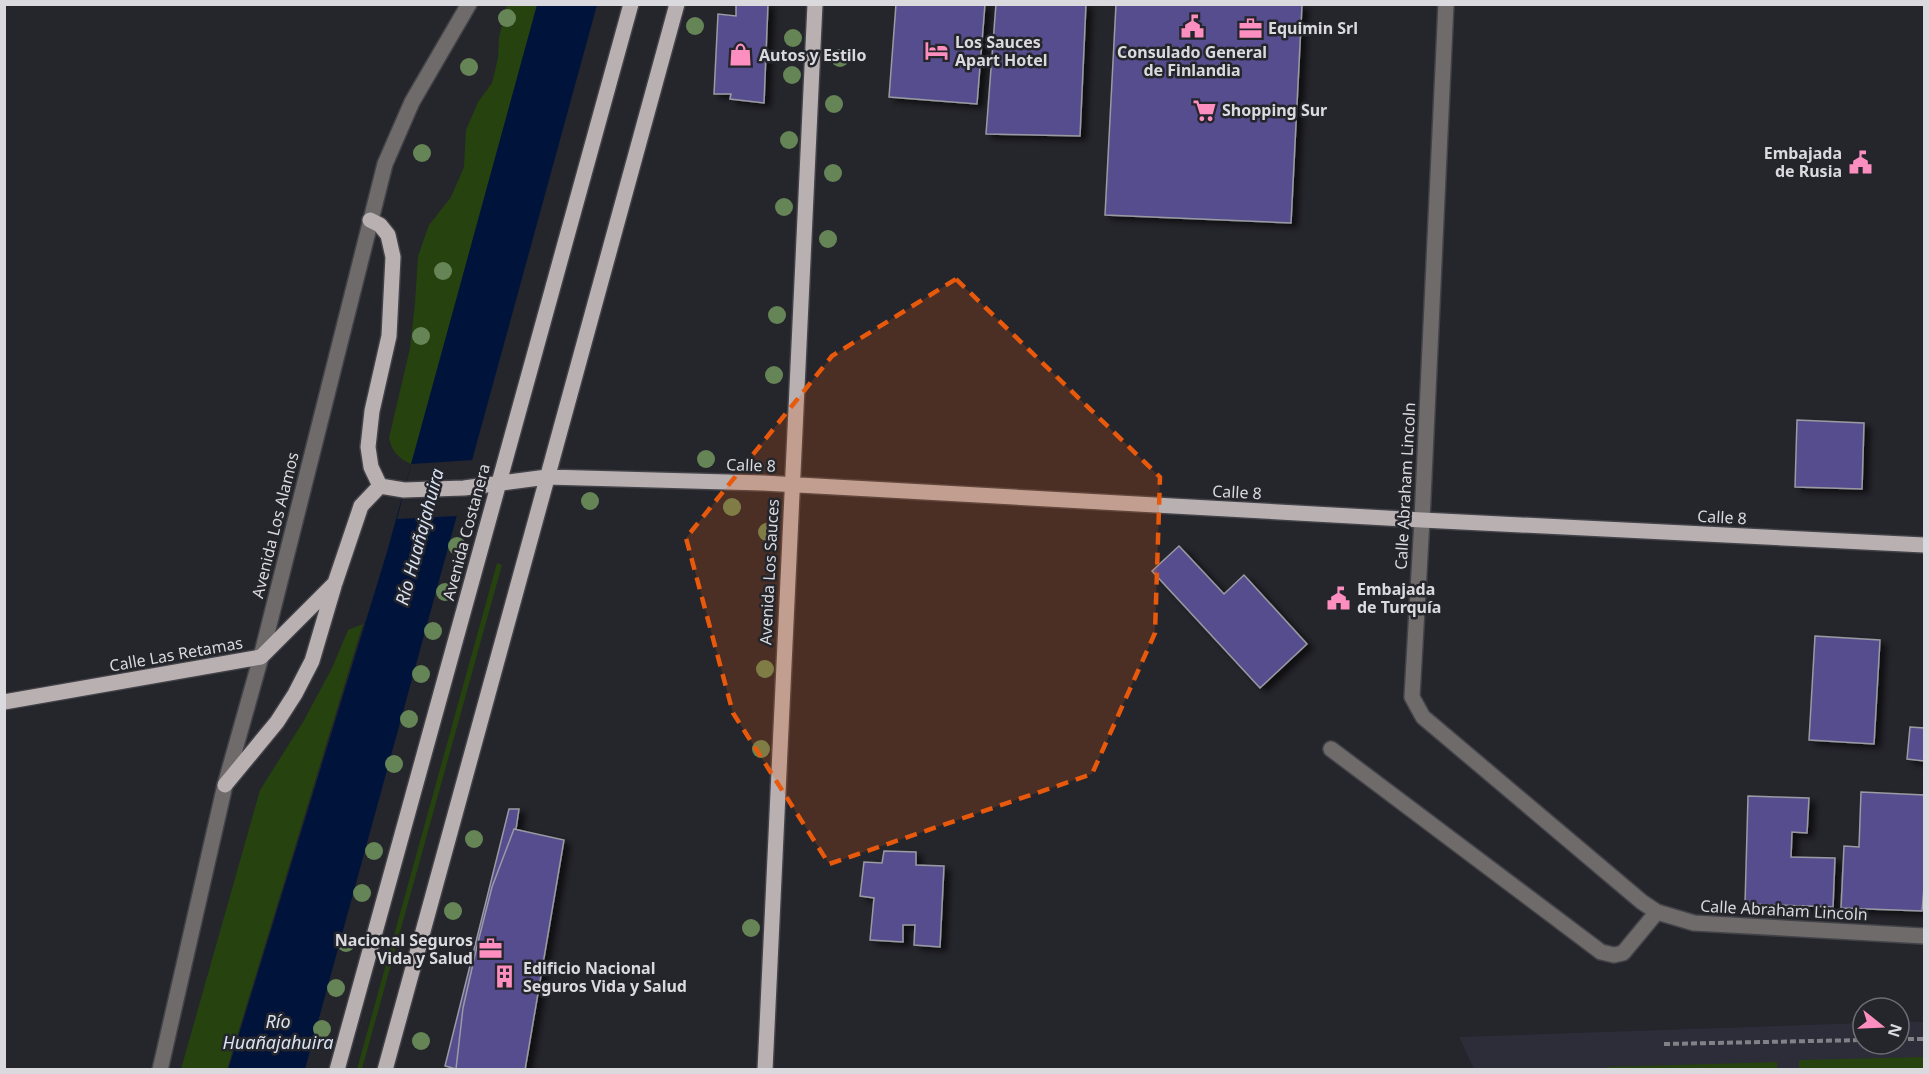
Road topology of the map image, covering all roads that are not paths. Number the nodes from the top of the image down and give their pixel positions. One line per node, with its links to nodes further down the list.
1 (469, 4): 6 (street, Avenida Los Alamos)
2 (631, 4): 8 (main road, Avenida Costanera)
3 (677, 4): 7 (main road)
4 (815, 4): 9 (main road, Avenida Los Sauces)
5 (1446, 4): 11 (street, Calle Abraham Lincoln)
6 (370, 220): 10 (main road); 14 (street, Avenida Los Alamos)
7 (547, 477): 8 (main road, Calle 8); 9 (main road, Calle 8); 22 (main road)
8 (498, 484): 10 (main road, Calle 8); 21 (main road, Avenida Costanera)
9 (791, 485): 11 (main road, Calle 8); 23 (main road, Avenida Los Sauces)
10 (380, 486): 13 (main road, Calle Las Retamas)
11 (1422, 520): 12 (main road, Calle 8); 18 (street, Calle Abraham Lincoln)
12 (1924, 545)
13 (335, 583): 14 (main road, Calle Las Retamas); 17 (main road)
14 (261, 657): 15 (main road, Calle Las Retamas); 17 (street, Avenida Los Alamos)
15 (4, 702)
16 (1331, 749): 18 (street)
17 (225, 785): 20 (street, Avenida Los Alamos)
18 (1657, 912): 19 (street, Calle Abraham Lincoln)
19 (1924, 936)
20 (160, 1070)
21 (337, 1070)
22 (385, 1070)
23 (765, 1070)

